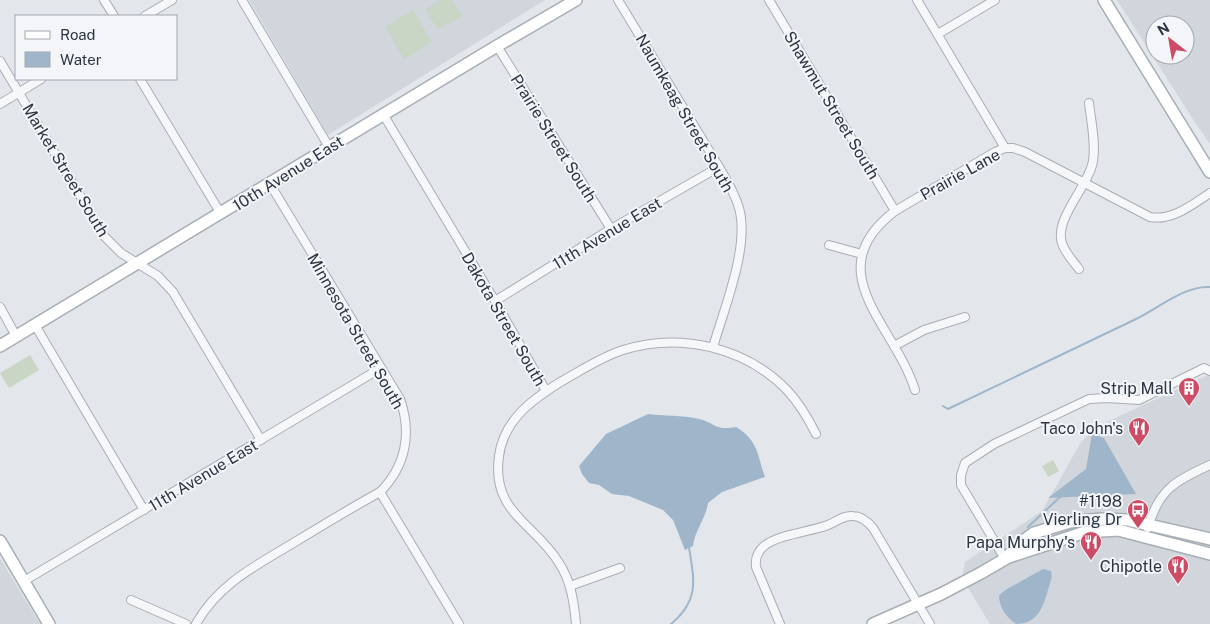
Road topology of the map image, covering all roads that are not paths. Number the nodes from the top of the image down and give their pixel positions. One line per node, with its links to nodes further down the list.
1 (104, 0): 10 (street)
2 (172, 0): 11 (street)
3 (242, 0): 21 (street)
4 (576, 0): 13 (main road, 10th Avenue East)
5 (618, 0): 23 (street, Naumkeag Street South)
6 (769, 0): 28 (street, Shawmut Street South)
7 (917, 0): 12 (street)
8 (995, 0): 12 (street)
9 (1104, 0): 24 (main road)
10 (113, 15)
11 (147, 15)
12 (938, 34): 22 (street)
13 (497, 46): 20 (main road, 10th Avenue East); 30 (street, Prairie Street South)
14 (0, 60): 17 (street, Market Street South)
15 (39, 80): 17 (street)
16 (141, 80): 29 (street)
17 (19, 92): 19 (street); 33 (street, Market Street South)
18 (1089, 103): 25 (street)
19 (0, 104)
20 (383, 114): 21 (main road, 10th Avenue East); 35 (street, Dakota Street South)
21 (329, 147): 26 (main road, 10th Avenue East)
22 (1005, 148): 25 (street, Prairie Lane); 28 (street, Prairie Lane)
23 (720, 167): 30 (street, 11th Avenue East); 42 (street, Naumkeag Street South)
24 (1210, 172)
25 (1084, 183): 27 (street, Prairie Lane); 34 (street)
26 (270, 184): 29 (main road, 10th Avenue East); 43 (street, Minnesota Street South)
27 (1210, 194)
28 (896, 211): 32 (street, Prairie Lane)
29 (221, 214): 33 (main road, 10th Avenue East)
30 (611, 229): 35 (street, 11th Avenue East)
31 (829, 245): 32 (street)
32 (862, 254): 41 (street, Prairie Lane)
33 (137, 264): 38 (main road, 10th Avenue East); 48 (street, Market Street South)
34 (1079, 269)
35 (496, 301): 46 (street, Dakota Street South)
36 (0, 307): 39 (street)
37 (965, 317): 41 (street)
38 (35, 325): 39 (main road, 10th Avenue East); 51 (street)
39 (16, 336): 40 (main road, 10th Avenue East)
40 (0, 346)
41 (894, 346): 45 (street, Prairie Lane)
42 (713, 347): 46 (street); 47 (street)
43 (381, 368): 48 (street, 11th Avenue East); 50 (street, Minnesota Street South)
44 (1210, 371): 57 (street)
45 (916, 390)
46 (546, 391): 60 (street, Dakota Street South)
47 (816, 434)
48 (261, 440): 51 (street, 11th Avenue East)
49 (1210, 465): 52 (street)
50 (380, 492): 65 (street, Minnesota Street South); 66 (street)
51 (144, 510): 59 (street, 11th Avenue East)
52 (1148, 525): 53 (street); 54 (main road); 57 (main road)
53 (1145, 537): 56 (main road); 57 (main road)
54 (1210, 539)
55 (0, 541): 59 (main road)
56 (1210, 554)
57 (1005, 558): 62 (main road)
58 (620, 568): 60 (street)
59 (24, 580): 63 (main road)
60 (570, 586): 67 (street, Dakota Street South)
61 (131, 600): 64 (street)
62 (918, 604): 68 (street); 69 (main road); 70 (street)
63 (49, 624)
64 (186, 624)
65 (196, 624)
66 (459, 624)
67 (576, 624)
68 (780, 624)
69 (873, 624)
70 (930, 624)

